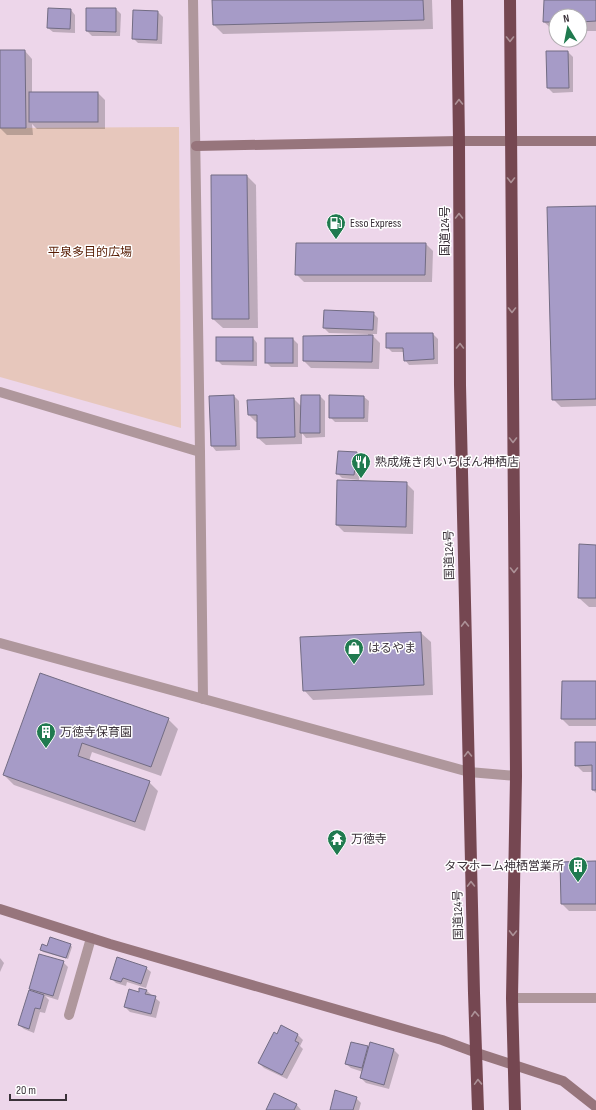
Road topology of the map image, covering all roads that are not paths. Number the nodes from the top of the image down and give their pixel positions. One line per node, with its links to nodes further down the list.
1 (193, 0): 7 (street)
2 (457, 0): 4 (highway, 国道124号, one-way to 2)
3 (510, 0): 5 (highway, one-way to 5)
4 (459, 141): 5 (street); 7 (street); 12 (highway, 国道124号, one-way to 4)
5 (511, 141): 6 (street); 13 (highway, one-way to 13)
6 (596, 141)
7 (196, 146): 9 (street)
8 (0, 392): 9 (street)
9 (200, 452): 11 (street)
10 (0, 643): 11 (street)
11 (203, 699): 12 (street)
12 (468, 772): 13 (street); 19 (highway, 国道124号, one-way to 12)
13 (516, 776): 16 (highway, one-way to 16)
14 (0, 909): 15 (street)
15 (91, 938): 18 (street); 19 (street)
16 (512, 998): 17 (street); 20 (highway)
17 (596, 998)
18 (69, 1015)
19 (477, 1053): 20 (street); 22 (highway, 国道124号, one-way to 19)
20 (514, 1065): 21 (street); 23 (highway)
21 (596, 1107)
22 (478, 1110)
23 (514, 1110)

